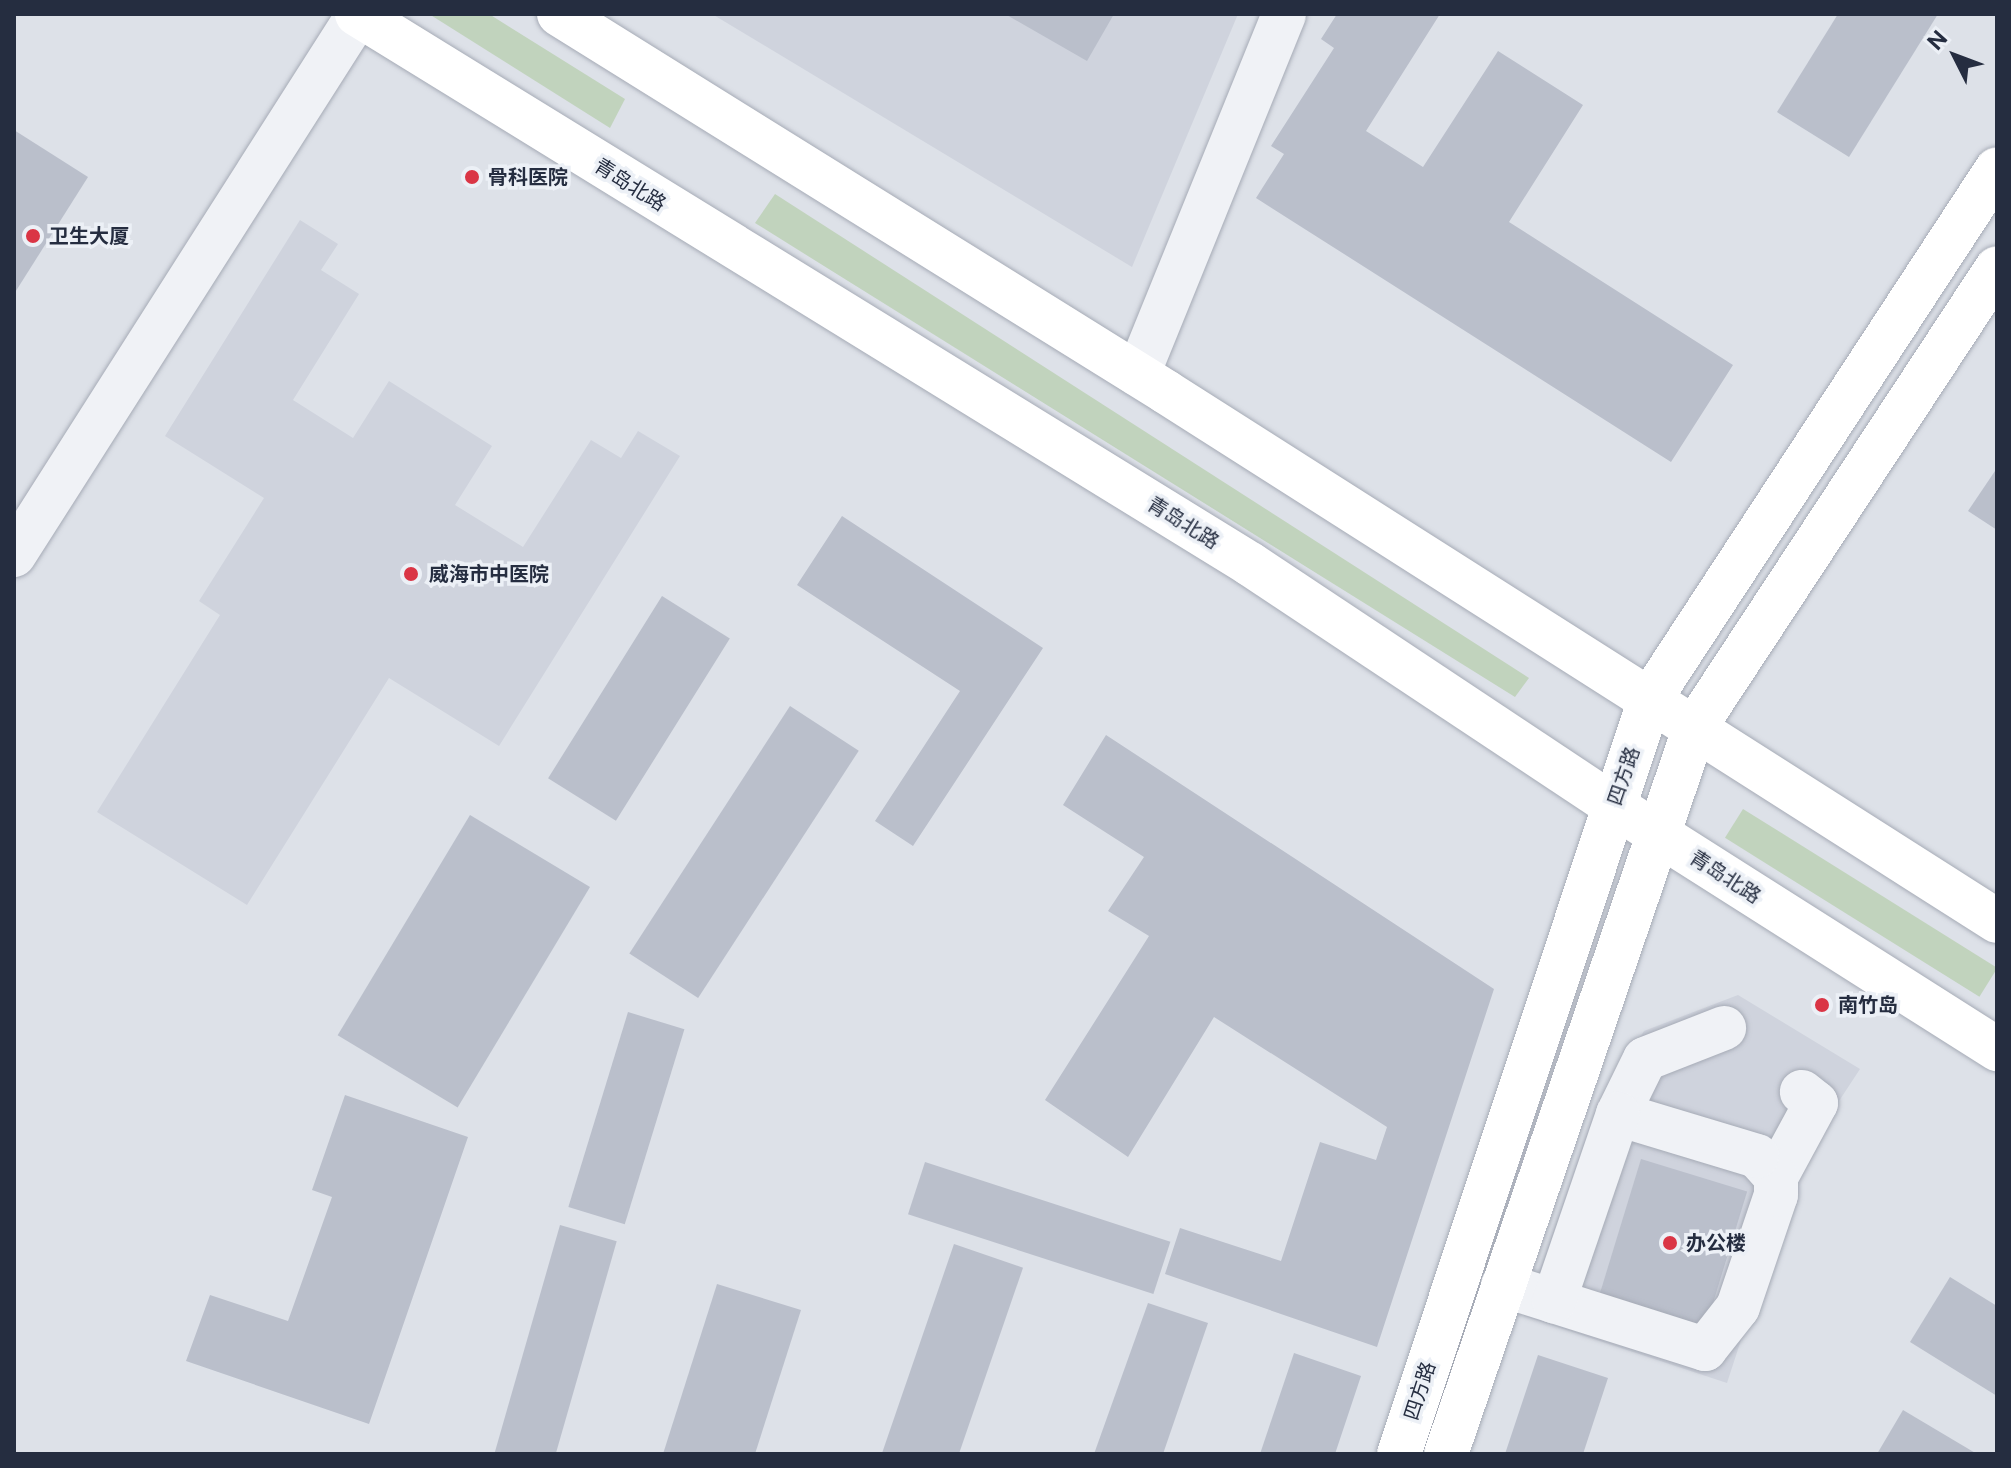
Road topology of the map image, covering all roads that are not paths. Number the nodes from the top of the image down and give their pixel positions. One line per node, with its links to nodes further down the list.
1 (358, 14): 7 (street); 10 (main road, 青岛北路)
2 (559, 14): 6 (main road)
3 (1284, 14): 6 (street)
4 (1997, 169): 8 (main road, 四方路)
5 (1997, 268): 9 (main road)
6 (1138, 374): 8 (main road)
7 (14, 555)
8 (1650, 699): 9 (main road); 10 (main road, 四方路)
9 (1695, 727): 11 (main road); 12 (main road)
10 (1614, 806): 11 (main road, 青岛北路); 20 (main road, 四方路)
11 (1657, 833): 14 (main road, 青岛北路); 18 (main road)
12 (1997, 921)
13 (1724, 1028): 16 (street)
14 (1997, 1049)
15 (1802, 1092): 17 (street)
16 (1618, 1114): 17 (street); 19 (street)
17 (1776, 1177): 19 (street)
18 (1503, 1285): 19 (street); 21 (main road)
19 (1554, 1301)
20 (1399, 1454)
21 (1446, 1454)

